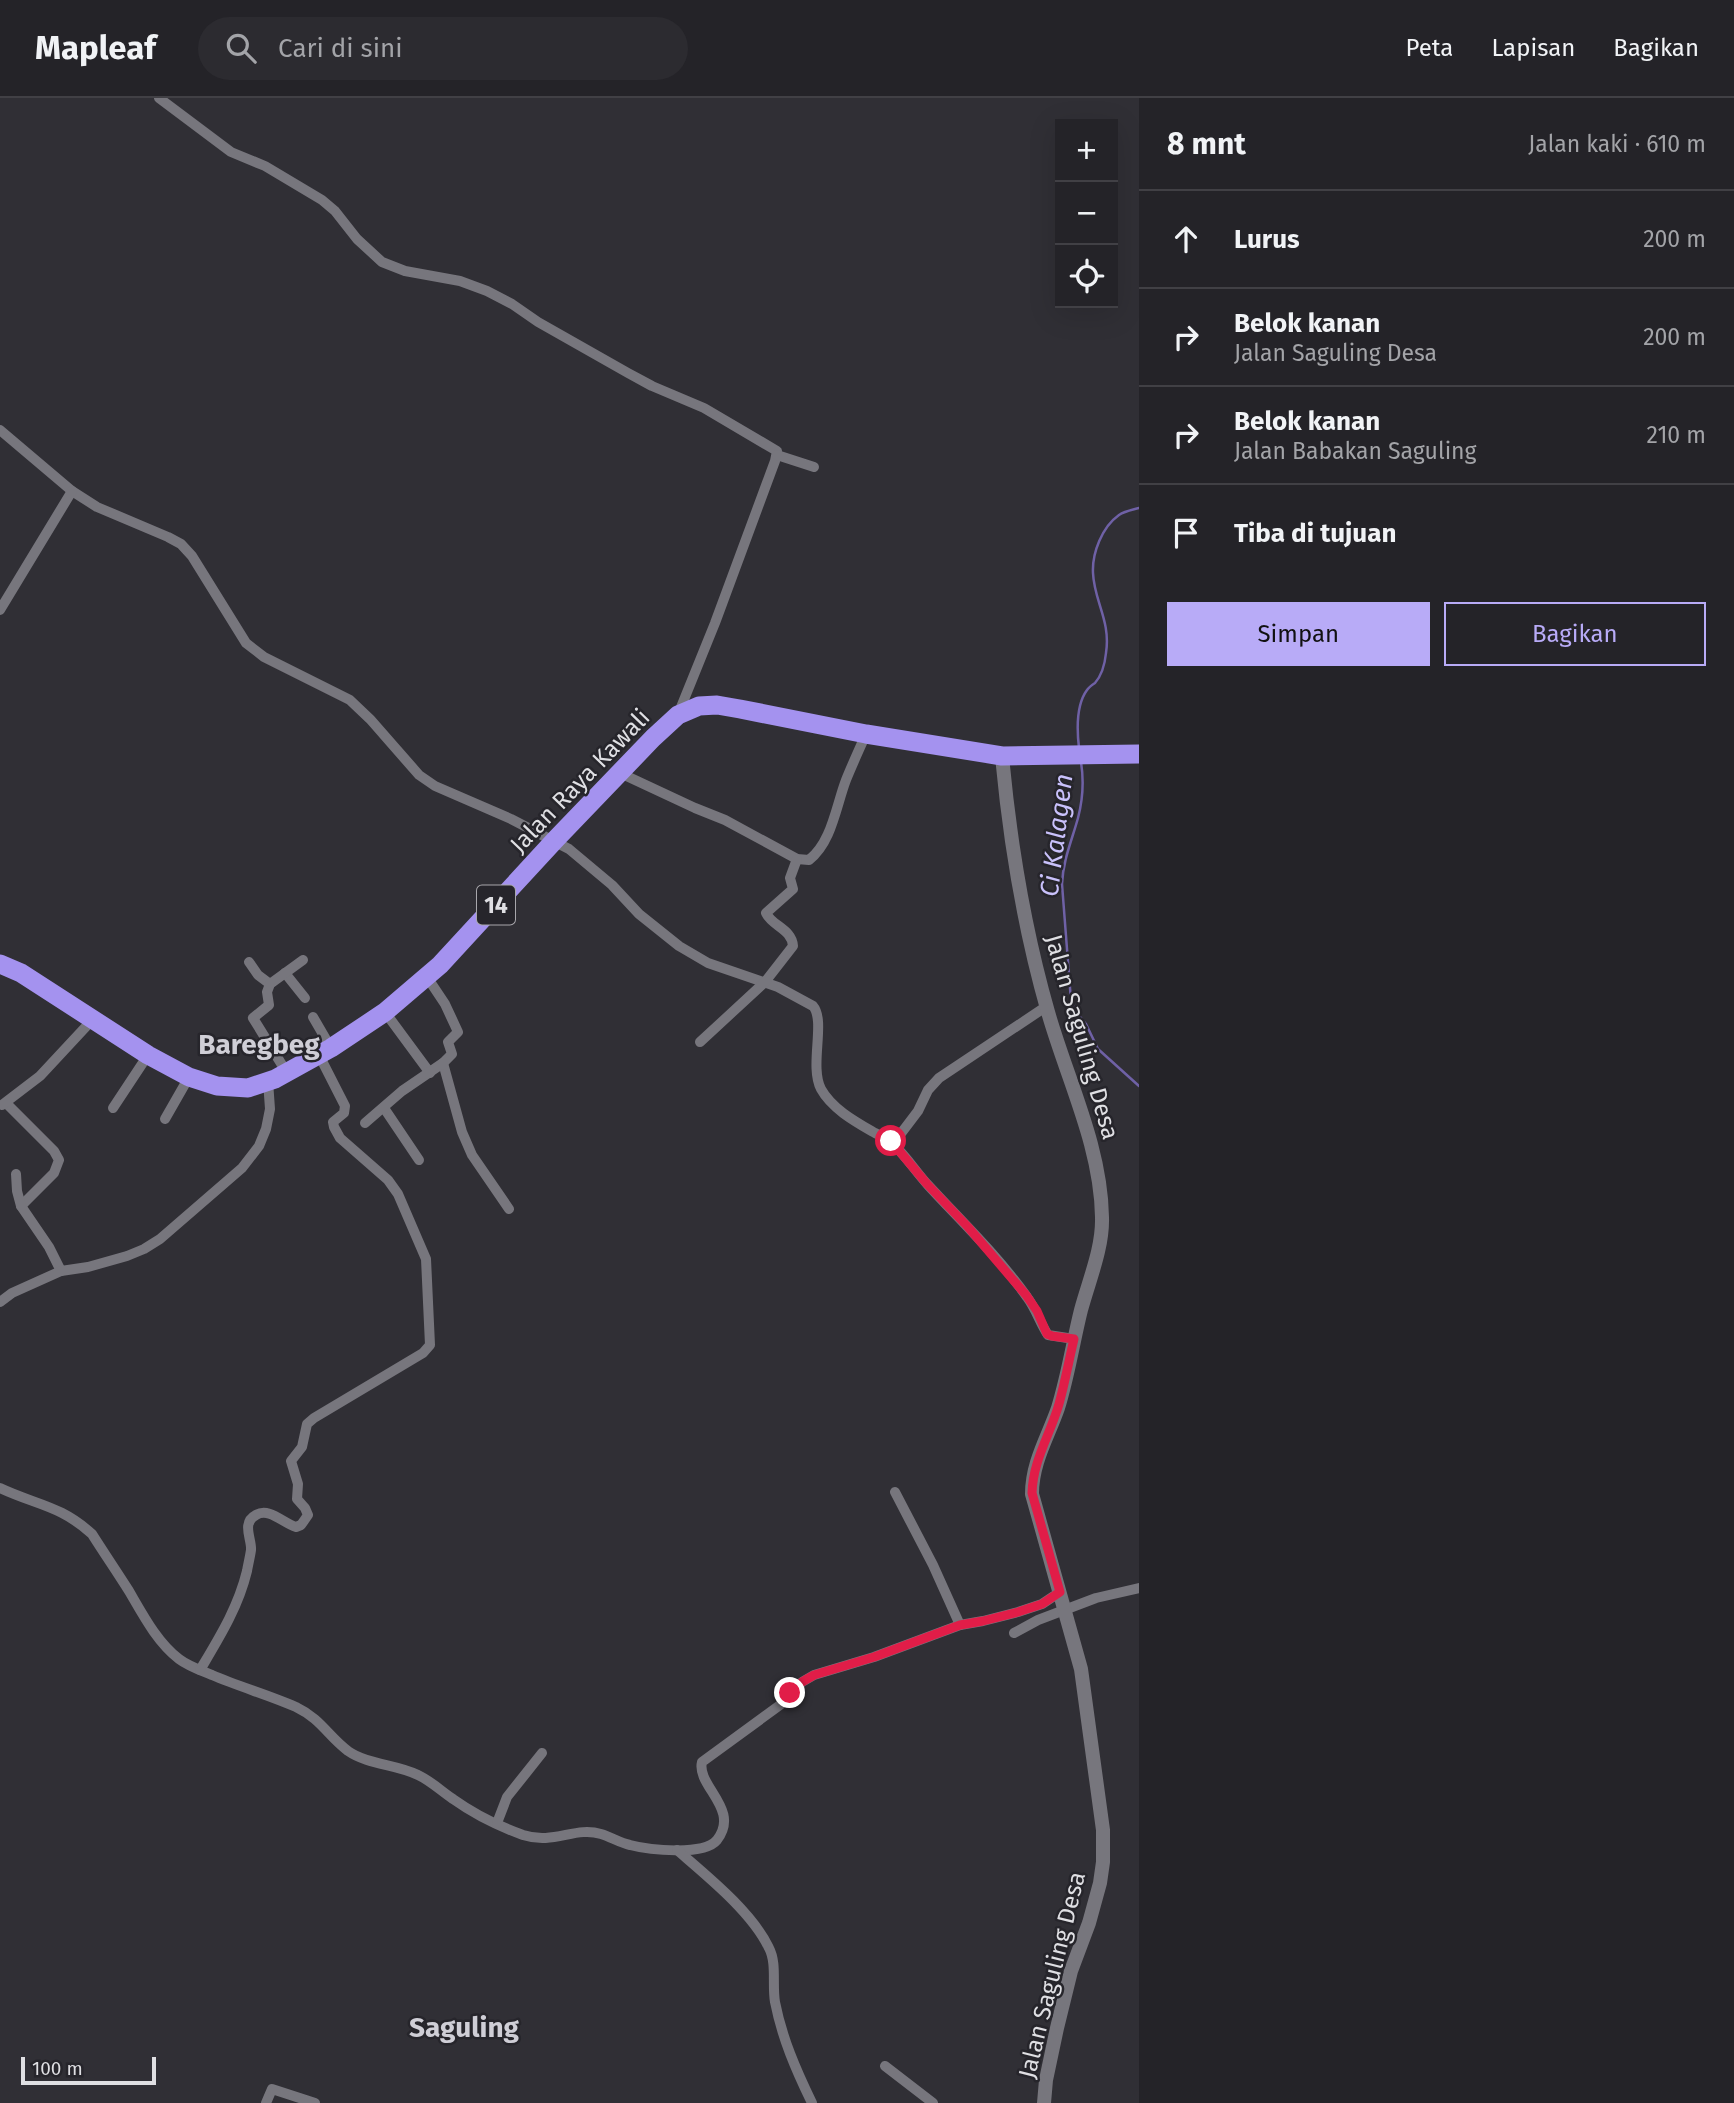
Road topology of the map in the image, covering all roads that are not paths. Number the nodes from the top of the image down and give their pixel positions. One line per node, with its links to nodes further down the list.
1 (159, 98): 3 (street)
2 (0, 430): 5 (street)
3 (777, 455): 4 (street); 7 (street)
4 (814, 467)
5 (72, 491): 6 (street); 12 (street)
6 (0, 610)
7 (678, 715): 8 (highway, Jalan Raya Kawali / 14); 11 (highway, Jalan Raya Kawali / 14)
8 (866, 734): 10 (highway, Jalan Raya Kawali / 14); 13 (street)
9 (1139, 754): 10 (highway, 14)
10 (1002, 756): 22 (street, Jalan Saguling Desa)
11 (620, 773): 12 (highway, Jalan Raya Kawali / 14); 13 (street)
12 (555, 840): 18 (highway, Jalan Raya Kawali / 14); 19 (street)
13 (797, 859): 19 (street)
14 (303, 960): 17 (street)
15 (249, 962): 20 (street)
16 (0, 964): 25 (highway, Jalan Raya Kawali / 14)
17 (285, 973): 20 (street); 21 (street)
18 (427, 976): 23 (highway, Jalan Raya Kawali / 14); 29 (street)
19 (765, 982): 26 (street); 39 (street)
20 (270, 984): 30 (street)
21 (304, 998)
22 (1047, 1006): 39 (street); 46 (street, Jalan Saguling Desa)
23 (384, 1012): 27 (highway, Jalan Raya Kawali / 14); 31 (street)
24 (313, 1017): 27 (street)
25 (93, 1019): 28 (highway, Jalan Raya Kawali / 14); 34 (street)
26 (701, 1042)
27 (325, 1052): 30 (highway, Jalan Raya Kawali / 14); 54 (street)
28 (148, 1055): 32 (highway, Jalan Raya Kawali / 14); 35 (street)
29 (443, 1063): 31 (street); 43 (street)
30 (287, 1073): 33 (highway, Jalan Raya Kawali / 14)
31 (430, 1073): 36 (street)
32 (189, 1077): 33 (highway, Jalan Raya Kawali / 14); 37 (street)
33 (268, 1081): 44 (street)
34 (3, 1105): 42 (street)
35 (113, 1108)
36 (384, 1108): 38 (street); 40 (street)
37 (165, 1119)
38 (365, 1123)
39 (891, 1141): 46 (street)
40 (419, 1160)
41 (16, 1174): 42 (street)
42 (21, 1206): 44 (street)
43 (509, 1209)
44 (61, 1272): 45 (street)
45 (0, 1302)
46 (1074, 1339): 50 (street, Jalan Saguling Desa)
47 (0, 1488): 54 (street)
48 (895, 1492): 52 (street)
49 (1139, 1588): 51 (street)
50 (1060, 1592): 51 (street, Jalan Saguling Desa); 52 (street)
51 (1064, 1610): 53 (street); 63 (street, Jalan Saguling Desa)
52 (960, 1625): 57 (street)
53 (1014, 1633)
54 (200, 1670): 56 (street)
55 (542, 1753): 56 (street)
56 (497, 1824): 57 (street)
57 (677, 1850): 61 (street)
58 (885, 2066): 62 (street)
59 (266, 2103): 60 (street)
60 (316, 2103)
61 (812, 2103)
62 (933, 2103)
63 (1044, 2103)

